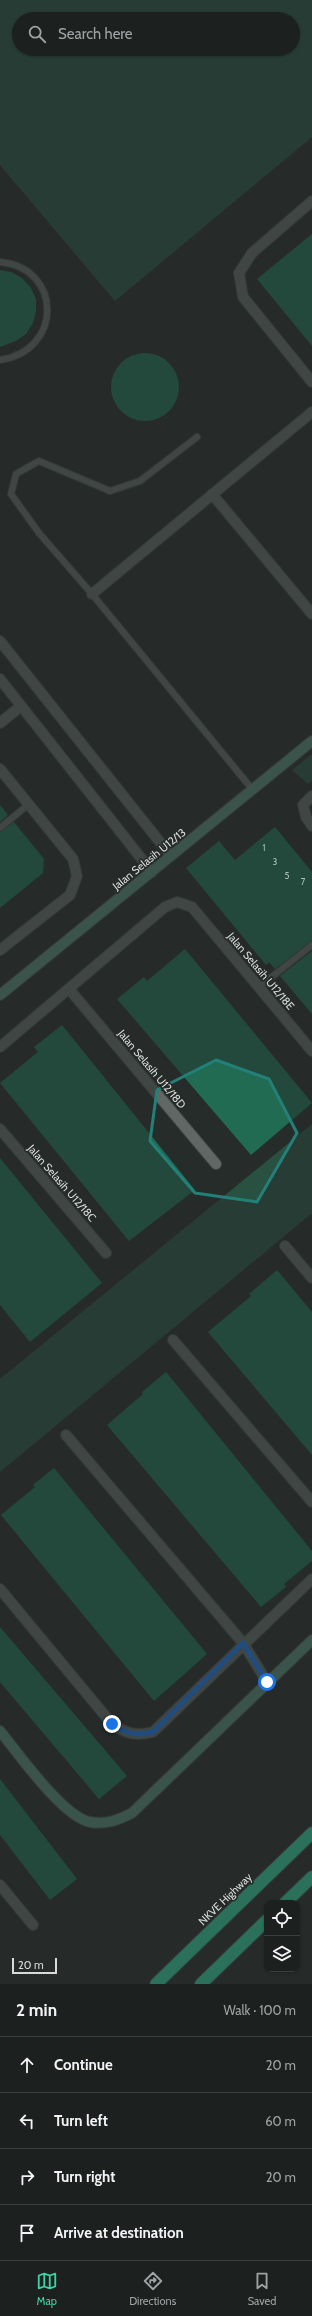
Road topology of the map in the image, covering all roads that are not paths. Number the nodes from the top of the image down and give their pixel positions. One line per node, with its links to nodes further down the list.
1 (312, 201): 4 (street)
2 (0, 262): 3 (lane)
3 (0, 360)
4 (312, 382)
5 (312, 412): 7 (street)
6 (197, 437): 8 (lane)
7 (212, 494): 8 (street); 9 (street)
8 (92, 594): 16 (lane)
9 (312, 614)
10 (0, 641): 21 (street)
11 (0, 679): 12 (street)
12 (21, 706): 13 (street); 22 (street)
13 (0, 723)
14 (312, 741): 16 (street, Jalan Selasih U12/13)
15 (0, 769): 18 (street)
16 (252, 789): 21 (street, Jalan Selasih U12/13)
17 (309, 798): 19 (street)
18 (29, 804): 20 (lane); 24 (street)
19 (312, 826)
20 (0, 828)
21 (171, 856): 22 (street, Jalan Selasih U12/13)
22 (152, 872): 27 (street, Jalan Selasih U12/13)
23 (312, 945): 25 (lane)
24 (0, 950)
25 (259, 987): 26 (street, Jalan Selasih U12/18E); 29 (street, Jalan Selasih U12/18E)
26 (69, 989): 28 (street); 31 (street, Jalan Selasih U12/18D)
27 (0, 995)
28 (0, 1048)
29 (312, 1051)
30 (0, 1129): 33 (street, Jalan Selasih U12/18C)
31 (216, 1164)
32 (285, 1246): 34 (street)
33 (106, 1253)
34 (312, 1278)
35 (173, 1340): 37 (street)
36 (66, 1435): 41 (street)
37 (312, 1502)
38 (312, 1579): 41 (street)
39 (0, 1589): 41 (street)
40 (312, 1640): 42 (street)
41 (243, 1643): 42 (street)
42 (267, 1682): 43 (street)
43 (0, 1731)
44 (312, 1833): 50 (highway, NKVE Highway)
45 (312, 1877): 47 (highway)
46 (0, 1885): 49 (street)
47 (288, 1900)
48 (264, 1923): 51 (highway)
49 (33, 1925)
50 (156, 1984)
51 (201, 1984)

